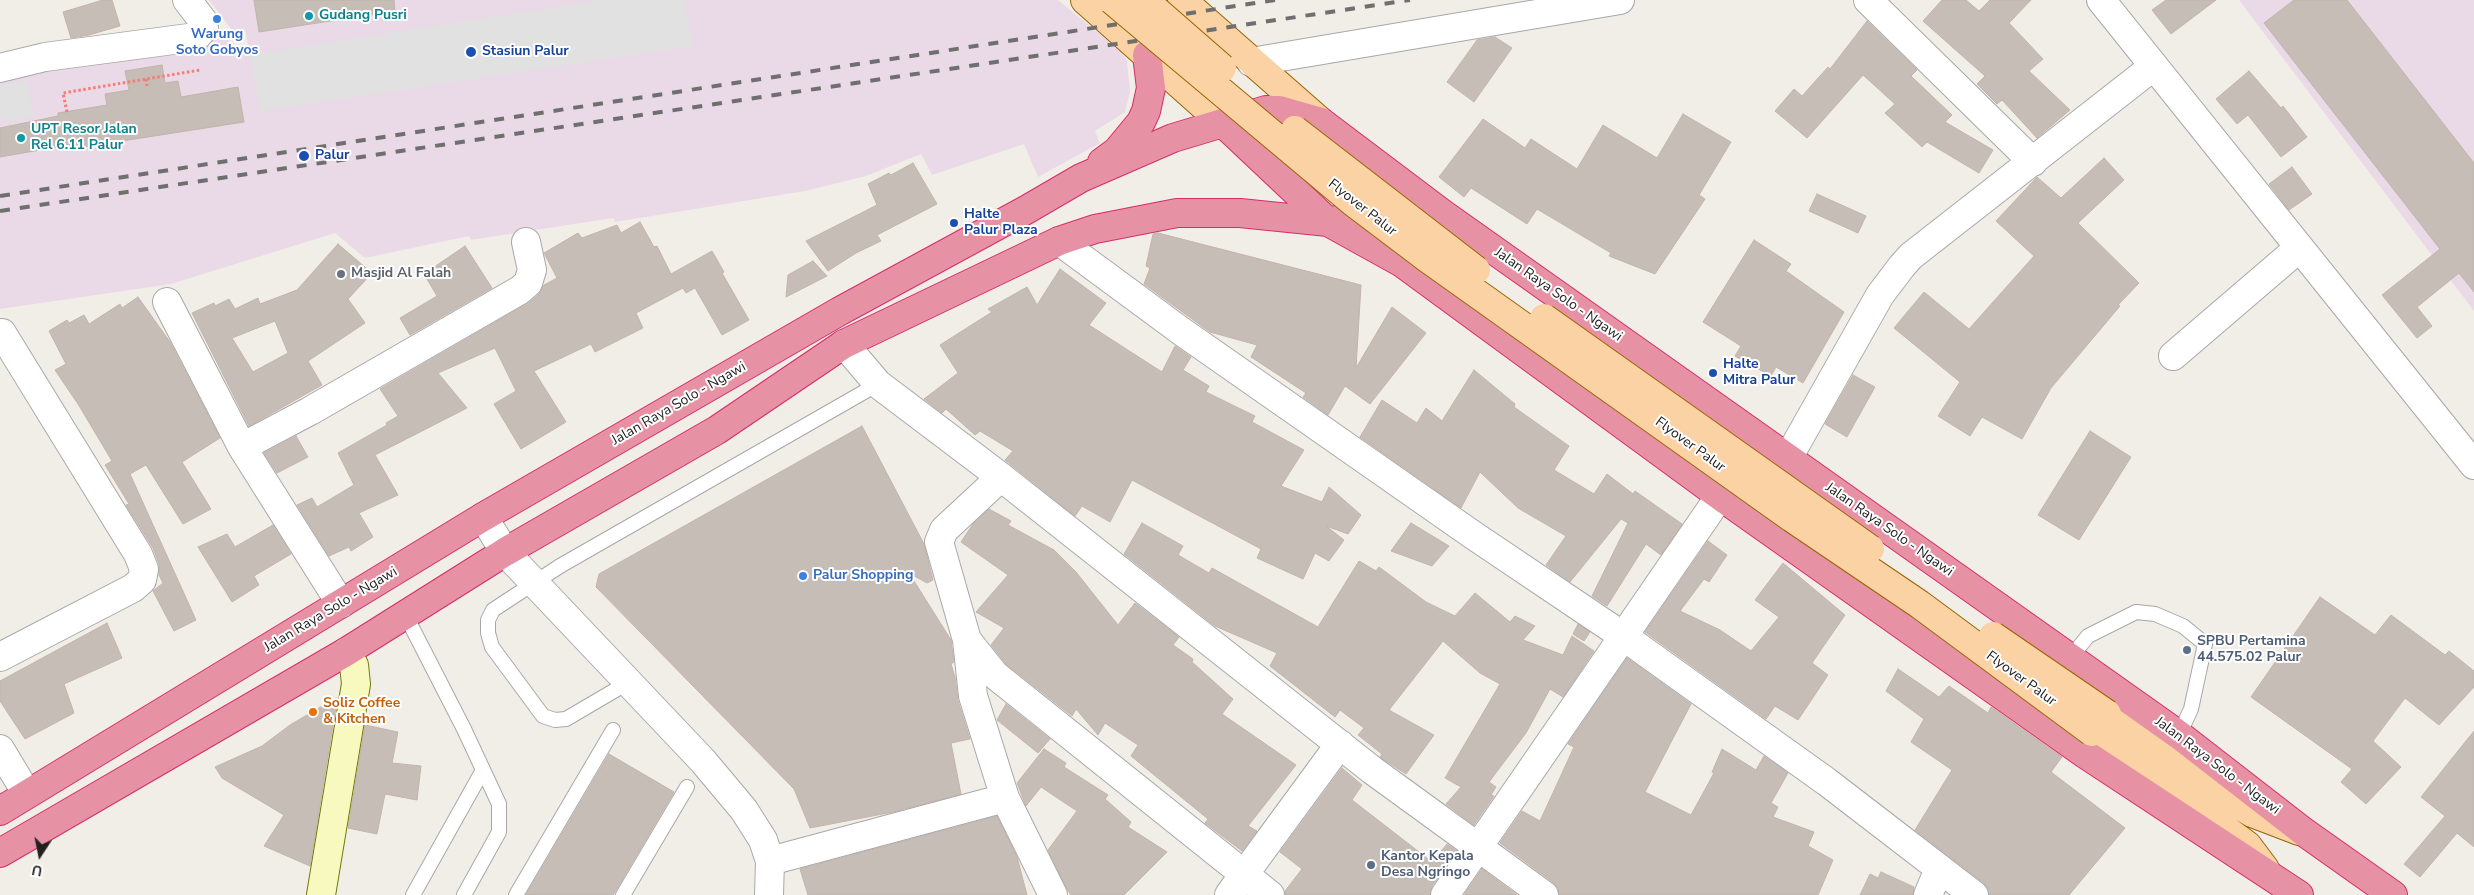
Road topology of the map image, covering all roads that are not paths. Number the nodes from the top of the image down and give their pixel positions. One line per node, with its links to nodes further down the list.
1 (187, 0): 12 (street)
2 (1084, 0): 9 (main road)
3 (1112, 0): 45 (main road, Flyover Palur, bridge)
4 (1144, 0): 45 (main road, Flyover Palur, bridge)
5 (1182, 0): 10 (main road)
6 (1620, 0): 10 (street)
7 (1868, 0): 15 (street)
8 (2101, 0): 11 (street)
9 (1147, 55): 14 (main road); 17 (highway)
10 (1251, 62): 13 (main road)
11 (2154, 66): 15 (street); 22 (street)
12 (0, 68)
13 (1321, 122): 14 (highway, Jalan Raya Solo - Ngawi); 16 (highway, Jalan Raya Solo - Ngawi)
14 (1223, 123): 17 (highway, Jalan Raya Solo - Ngawi); 19 (highway)
15 (2033, 162): 30 (street)
16 (1382, 167): 18 (highway, Jalan Raya Solo - Ngawi); 19 (highway)
17 (1081, 178): 34 (highway, Jalan Raya Solo - Ngawi)
18 (1443, 214): 23 (highway); 30 (highway, Jalan Raya Solo - Ngawi)
19 (1328, 222): 20 (highway); 23 (highway)
20 (1059, 241): 26 (highway); 39 (street)
21 (526, 242): 29 (street)
22 (2299, 248): 27 (street); 31 (street)
23 (1402, 263): 33 (highway)
24 (167, 302): 29 (street)
25 (0, 334): 42 (street)
26 (844, 344): 28 (street); 35 (highway)
27 (2173, 356)
28 (878, 384): 32 (street); 36 (lane)
29 (242, 447): 37 (street)
30 (1788, 458): 43 (highway, Jalan Raya Solo - Ngawi)
31 (2474, 465)
32 (1002, 477): 40 (street); 48 (street)
33 (1720, 496): 39 (street); 60 (highway)
34 (483, 516): 35 (street); 37 (highway, Jalan Raya Solo - Ngawi)
35 (505, 552): 36 (street); 38 (highway)
36 (533, 583): 44 (street); 44 (lane)
37 (342, 604): 52 (highway, Jalan Raya Solo - Ngawi)
38 (406, 616): 41 (highway); 50 (lane)
39 (1623, 636): 56 (street); 59 (street)
40 (967, 640): 53 (street); 61 (street)
41 (346, 652): 57 (highway); 62 (street)
42 (0, 657)
43 (2070, 658): 47 (highway, Jalan Raya Solo - Ngawi); 47 (lane)
44 (629, 682): 58 (street)
45 (2099, 723): 55 (main road, Flyover Palur); 60 (main road, Flyover Palur)
46 (613, 730): 65 (lane)
47 (2179, 735): 55 (highway, Jalan Raya Solo - Ngawi)
48 (1340, 744): 56 (street); 61 (street)
49 (0, 749): 52 (street)
50 (483, 770): 63 (lane); 64 (lane)
51 (687, 787): 66 (lane)
52 (27, 794): 54 (highway, Jalan Raya Solo - Ngawi)
53 (1005, 798): 58 (street); 68 (street)
54 (0, 811)
55 (2304, 832): 75 (highway, Jalan Raya Solo - Ngawi)
56 (1477, 848): 70 (street); 71 (street)
57 (0, 853)
58 (770, 862): 67 (street)
59 (1940, 869): 72 (street); 73 (street)
60 (2274, 880): 74 (highway)
61 (1236, 884): 69 (street)
62 (321, 895)
63 (413, 895)
64 (464, 895)
65 (516, 895)
66 (623, 895)
67 (769, 895)
68 (1053, 895)
69 (1270, 895)
70 (1445, 895)
71 (1544, 895)
72 (1928, 895)
73 (1974, 895)
74 (2298, 895)
75 (2392, 895)

